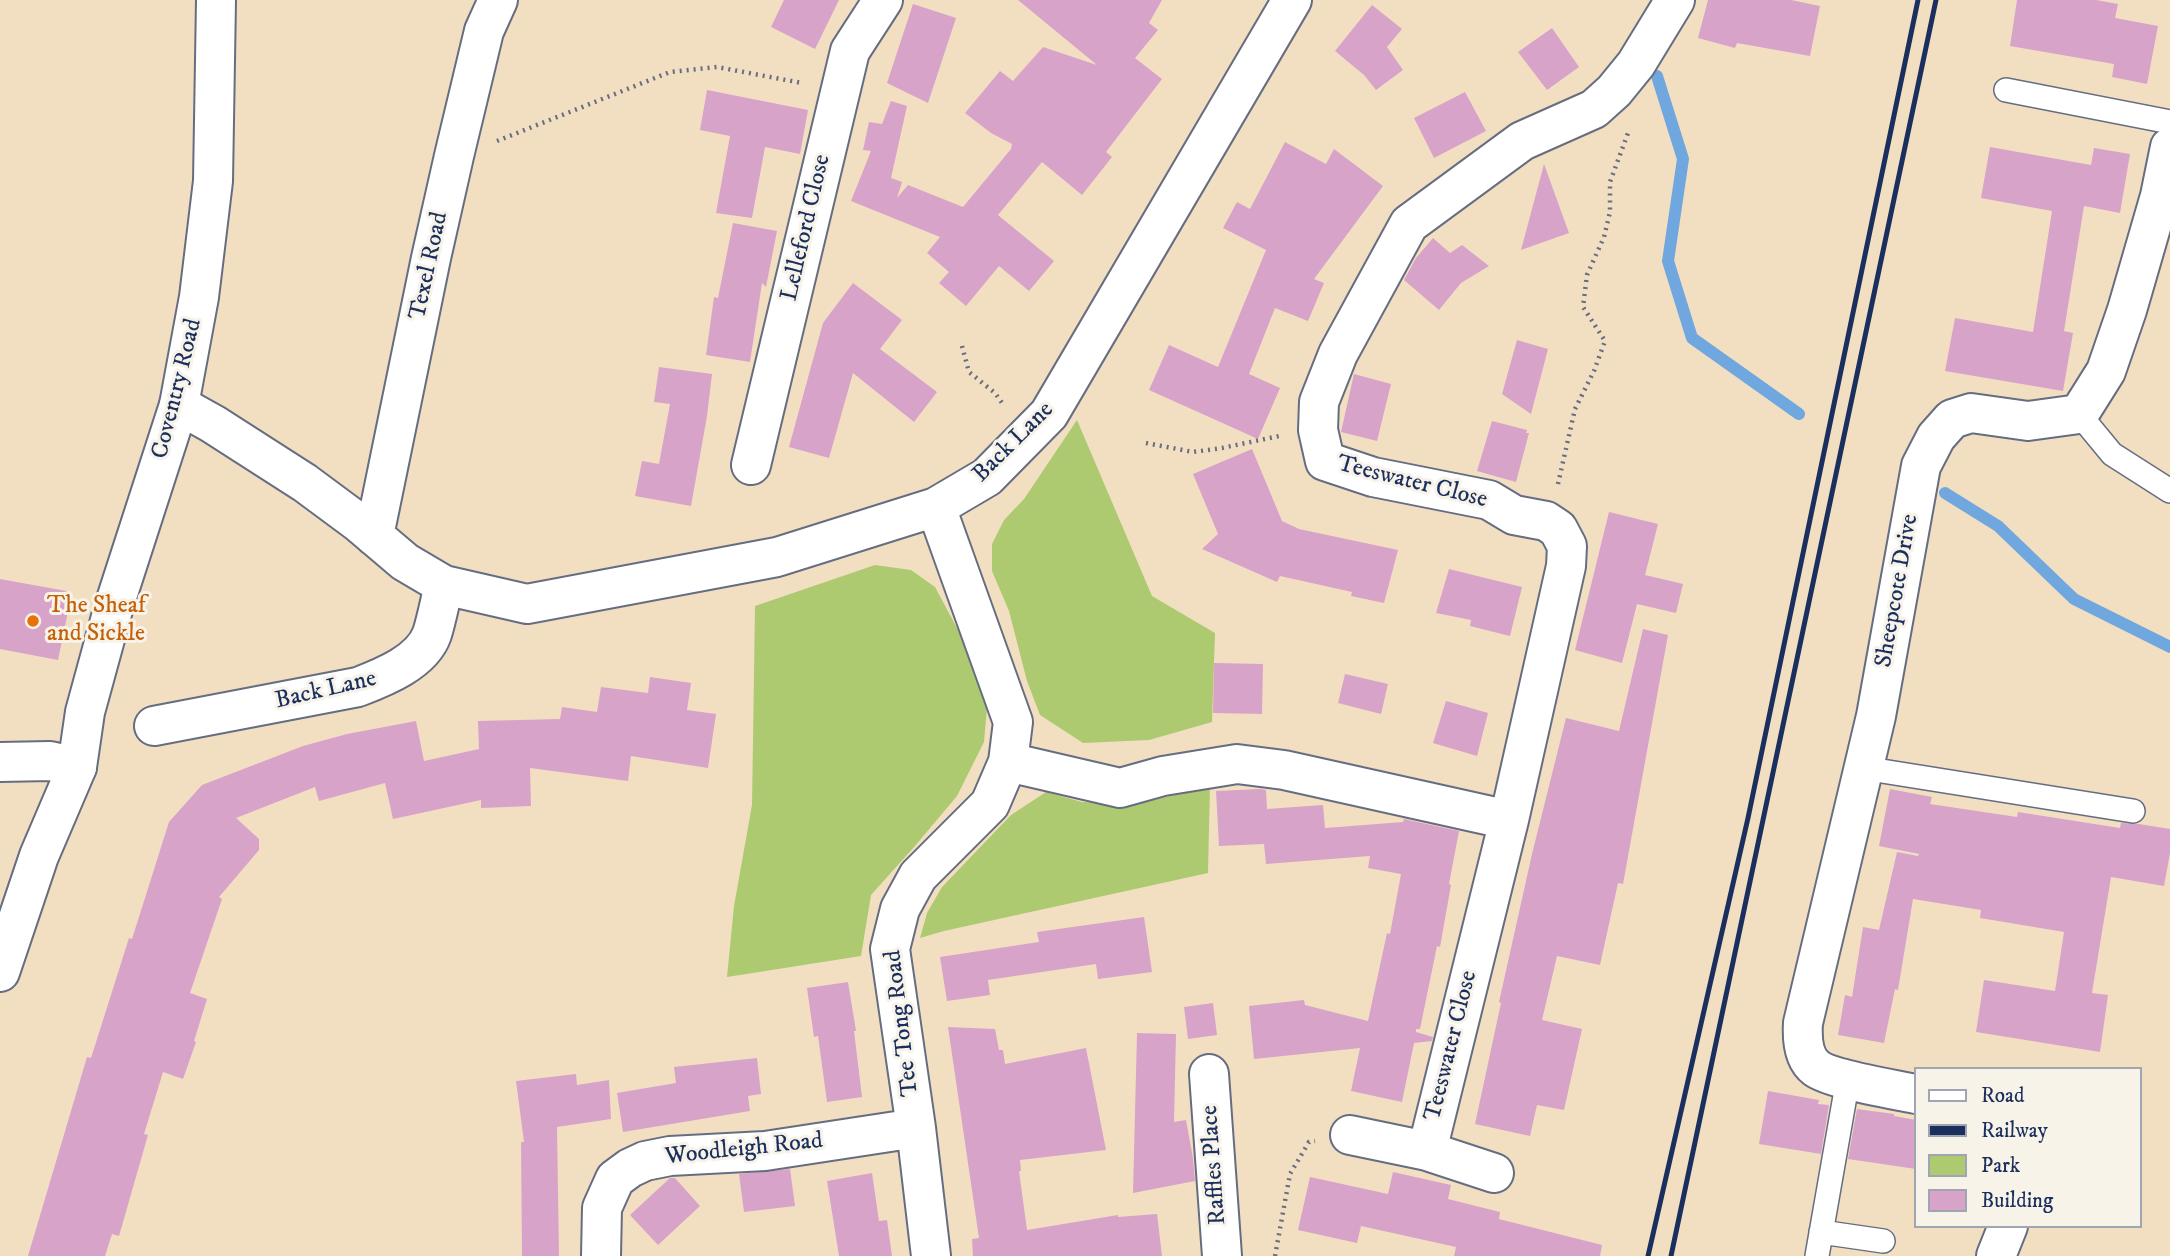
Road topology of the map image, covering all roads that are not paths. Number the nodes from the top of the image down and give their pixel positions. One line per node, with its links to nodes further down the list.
1 (216, 0): 10 (street, Coventry Road)
2 (499, 0): 15 (street, Texel Road)
3 (883, 0): 12 (street, Lelleford Close)
4 (1292, 0): 14 (street, Back Lane)
5 (1675, 0): 23 (street, Teeswater Close)
6 (2006, 90): 7 (lane)
7 (2170, 122)
8 (2170, 147): 9 (street)
9 (2165, 197): 11 (street)
10 (179, 405): 15 (street, Back Lane); 20 (street, Coventry Road)
11 (2079, 414): 13 (lane); 21 (street, Sheepcote Drive)
12 (751, 465)
13 (2170, 491)
14 (936, 507): 16 (street, Back Lane); 19 (street, Tee Tong Road)
15 (374, 536): 16 (street, Back Lane)
16 (444, 585): 17 (street, Back Lane)
17 (154, 726)
18 (0, 762): 20 (street)
19 (1008, 762): 23 (street); 28 (street, Tee Tong Road)
20 (77, 767): 24 (street, Coventry Road)
21 (1863, 768): 22 (lane); 26 (street, Sheepcote Drive)
22 (2133, 811)
23 (1508, 820): 30 (street, Teeswater Close)
24 (0, 972)
25 (1209, 1074): 37 (street, Raffles Place)
26 (1848, 1079): 27 (street, Sheepcote Drive); 33 (lane)
27 (1914, 1094)
28 (916, 1128): 35 (street, Woodleigh Road); 36 (street, Tee Tong Road)
29 (1350, 1135): 30 (street)
30 (1427, 1151): 31 (street)
31 (1494, 1173)
32 (2007, 1228): 39 (street)
33 (1821, 1231): 34 (lane); 38 (lane)
34 (1882, 1241)
35 (601, 1256)
36 (931, 1256)
37 (1222, 1256)
38 (1817, 1256)
39 (1996, 1256)

